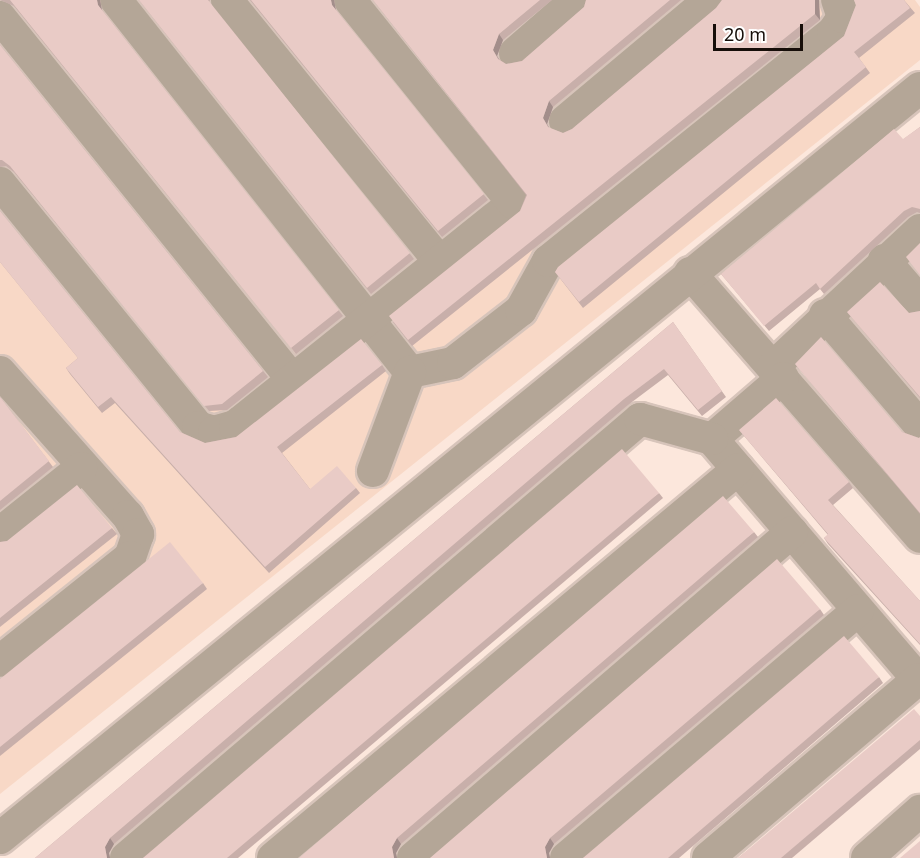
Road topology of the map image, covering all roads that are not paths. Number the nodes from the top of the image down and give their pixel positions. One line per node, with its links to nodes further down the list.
1 (116, 0): 18 (lane)
2 (227, 0): 14 (lane)
3 (350, 0): 14 (lane)
4 (576, 0): 8 (lane)
5 (709, 0): 10 (lane)
6 (837, 0): 19 (lane)
7 (0, 17): 21 (lane)
8 (514, 53)
9 (920, 88): 15 (lane)
10 (565, 121)
11 (0, 183): 21 (lane)
12 (920, 230): 13 (lane)
13 (884, 260): 16 (lane); 17 (lane)
14 (440, 262): 18 (lane)
15 (690, 273): 20 (lane); 35 (lane)
16 (920, 302)
17 (825, 315): 20 (lane); 23 (lane)
18 (367, 321): 19 (lane); 21 (lane)
19 (410, 372): 27 (lane)
20 (778, 372): 24 (lane); 30 (lane)
21 (294, 381)
22 (6, 393): 25 (lane)
23 (920, 426)
24 (712, 439): 26 (lane); 36 (lane)
25 (81, 468): 29 (lane); 32 (lane)
26 (738, 469): 28 (lane); 37 (lane)
27 (374, 471)
28 (792, 532): 31 (lane); 38 (lane)
29 (0, 533)
30 (920, 537)
31 (858, 610): 33 (lane); 39 (lane)
32 (0, 661)
33 (919, 681): 40 (lane)
34 (920, 812): 41 (lane)
35 (0, 838)
36 (126, 858)
37 (273, 858)
38 (413, 858)
39 (566, 858)
40 (708, 858)
41 (867, 858)

